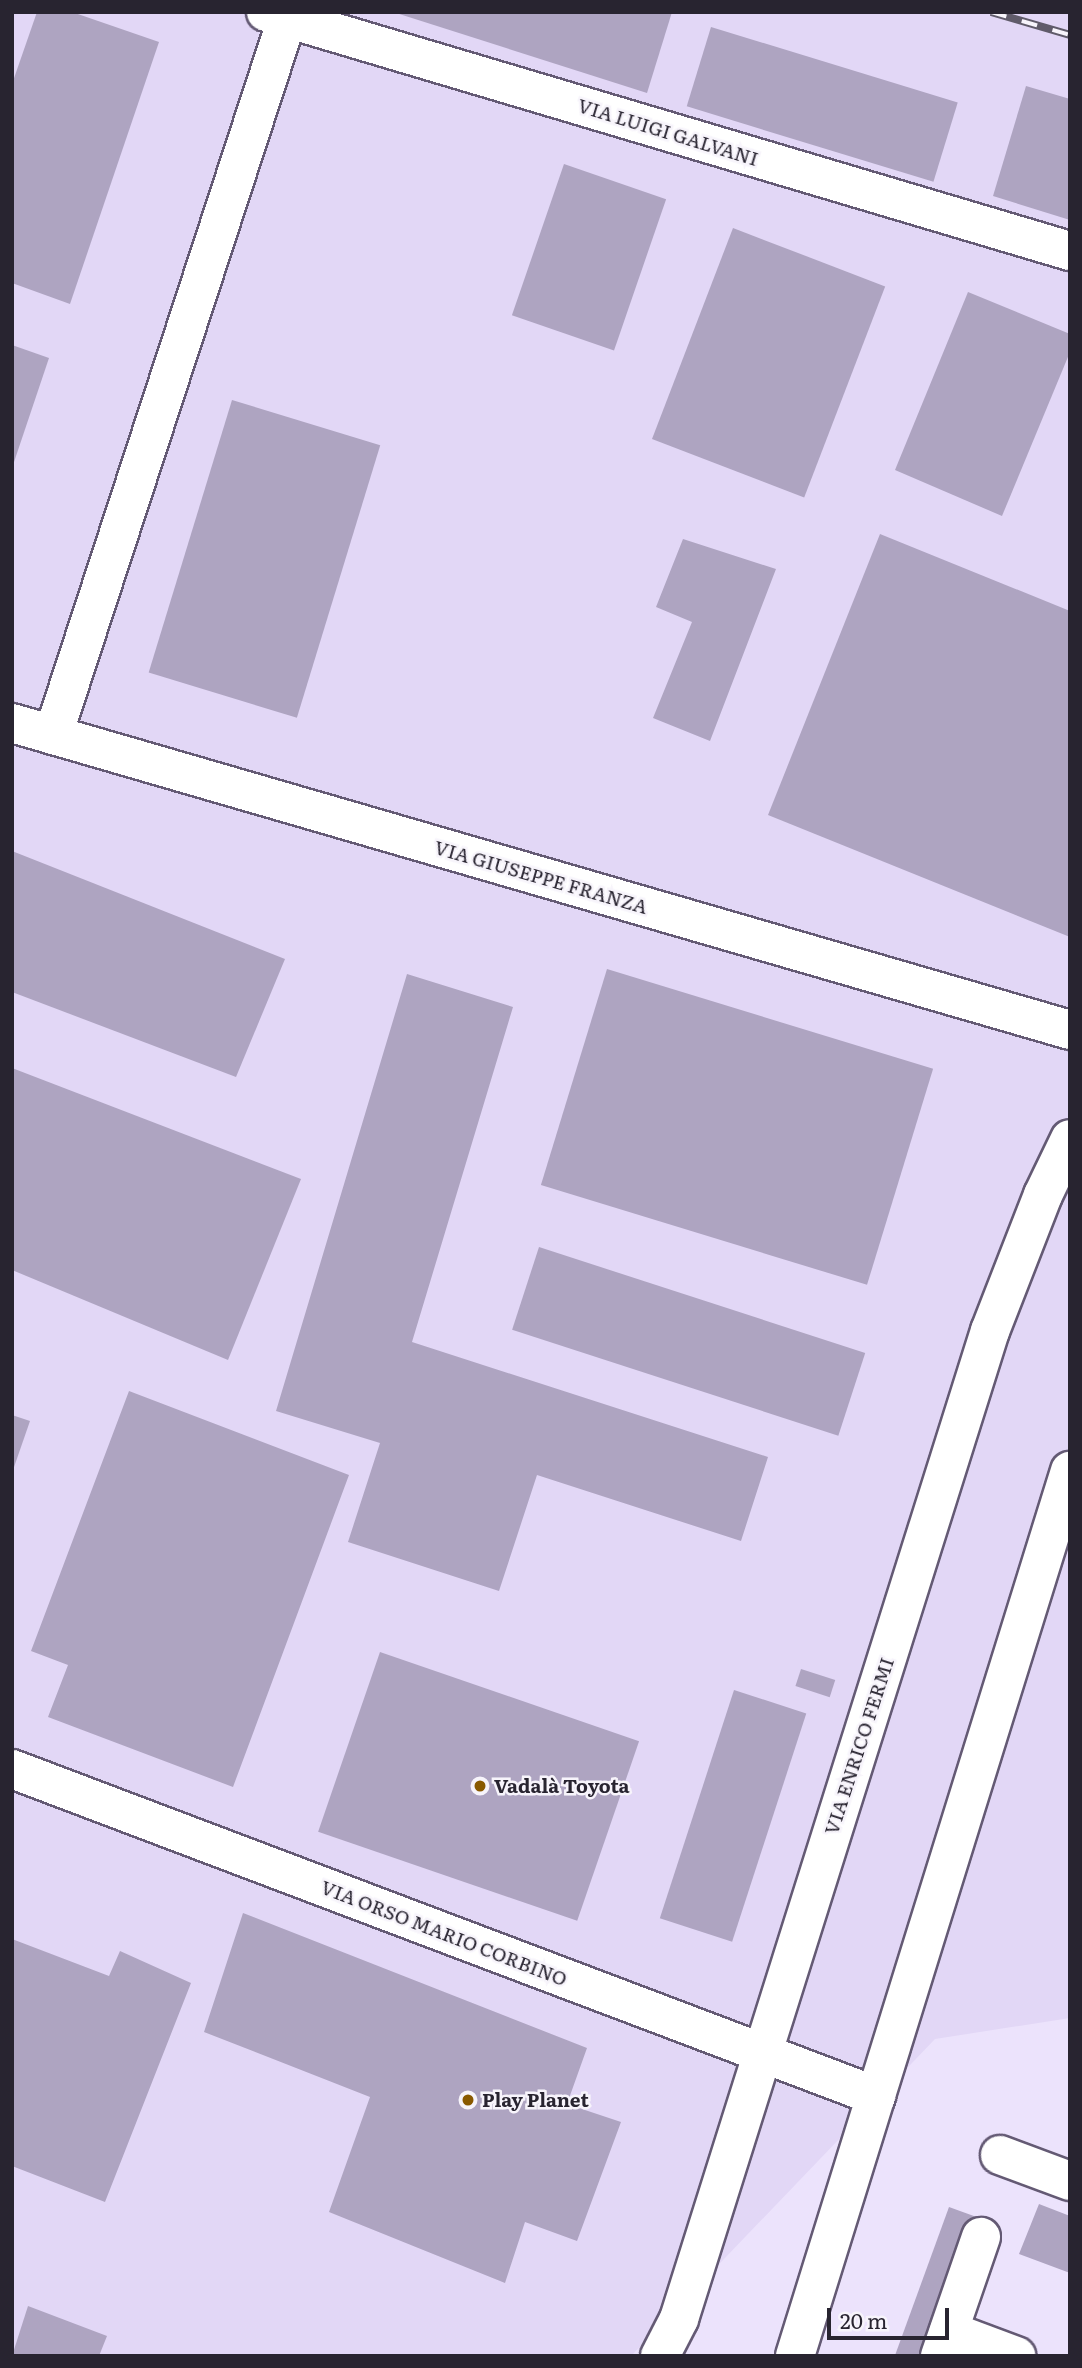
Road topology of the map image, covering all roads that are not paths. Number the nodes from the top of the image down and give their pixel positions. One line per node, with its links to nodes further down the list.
1 (277, 16): 2 (street, VIA LUIGI GALVANI); 4 (street)
2 (1070, 251)
3 (12, 723): 4 (street, VIA GIUSEPPE FRANZA)
4 (53, 735): 5 (street, VIA GIUSEPPE FRANZA)
5 (1070, 1030)
6 (1070, 1139): 9 (street, VIA ENRICO FERMI)
7 (1070, 1471): 10 (street)
8 (12, 1769): 9 (street, VIA ORSO MARIO CORBINO)
9 (762, 2054): 10 (street, VIA ORSO MARIO CORBINO); 15 (street, VIA ENRICO FERMI)
10 (876, 2096): 16 (street)
11 (1000, 2155): 12 (street)
12 (1070, 2181)
13 (981, 2236): 14 (street)
14 (945, 2343): 17 (street)
15 (660, 2356)
16 (795, 2356)
17 (1016, 2356)

